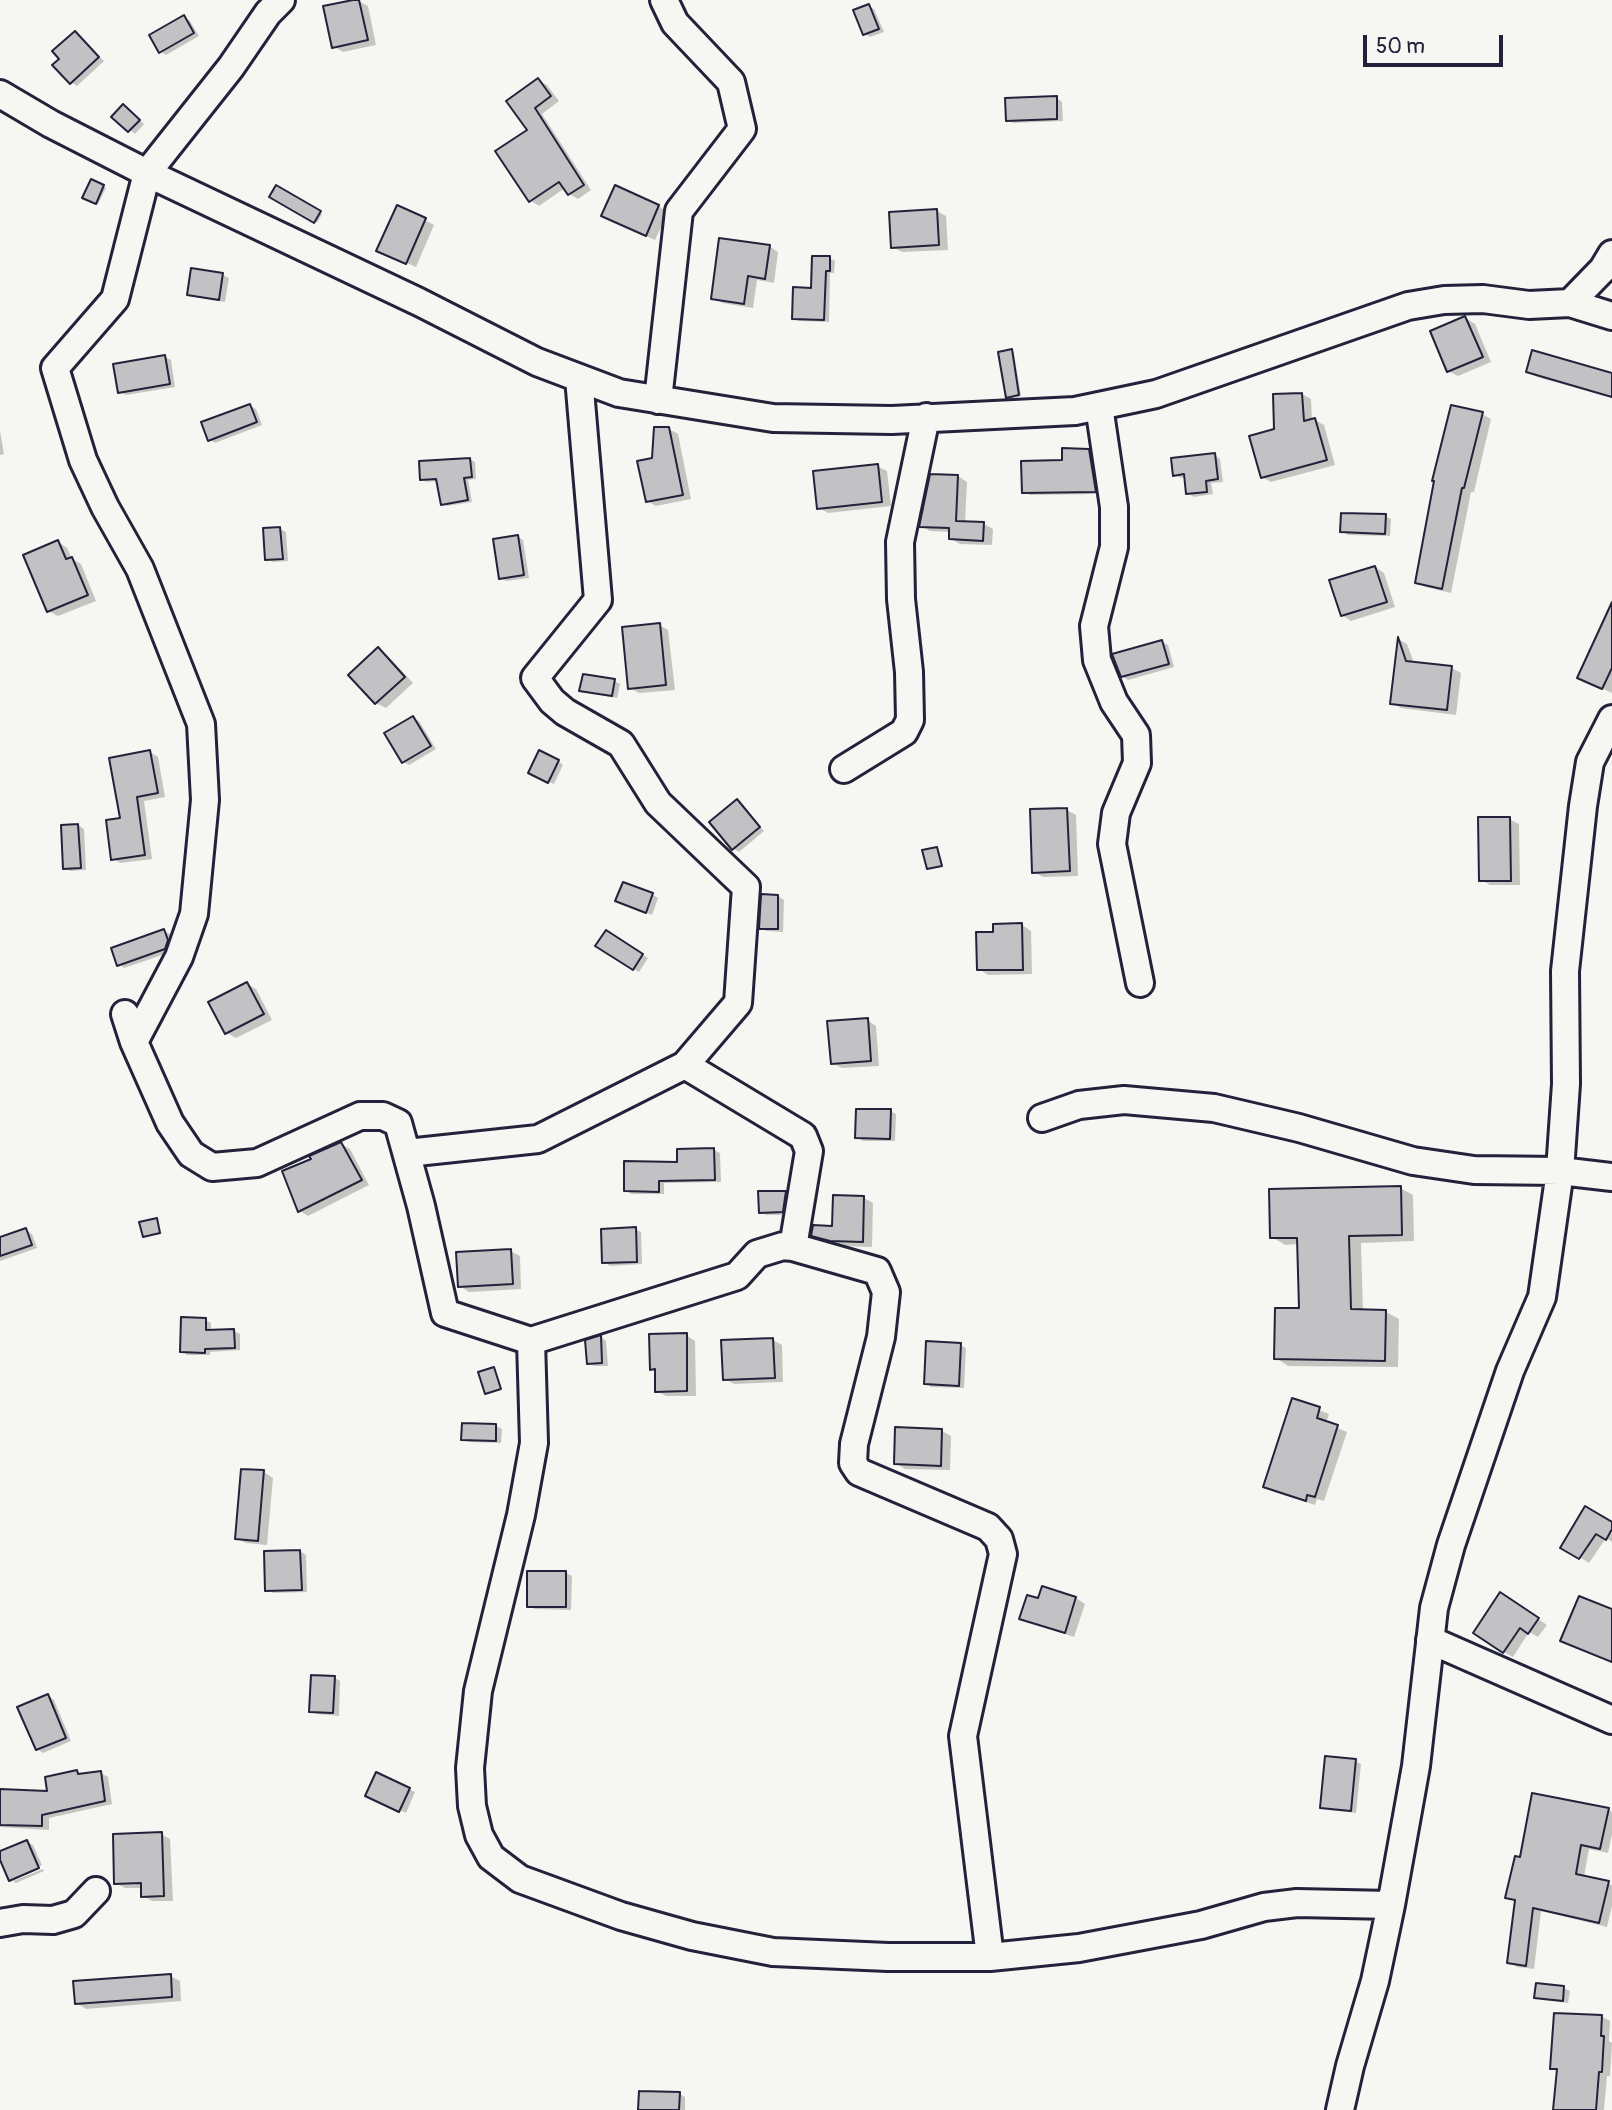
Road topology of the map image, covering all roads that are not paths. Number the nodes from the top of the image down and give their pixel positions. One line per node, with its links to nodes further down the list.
1 (281, 0): 4 (street)
2 (664, 0): 9 (street)
3 (0, 94): 4 (street)
4 (147, 173): 8 (street); 16 (street)
5 (1612, 254): 6 (street)
6 (1570, 303): 7 (street); 10 (street)
7 (1612, 316)
8 (579, 378): 9 (street); 17 (street)
9 (658, 400): 11 (street)
10 (1099, 406): 11 (street); 14 (street)
11 (926, 417): 13 (street)
12 (1612, 719): 20 (street)
13 (844, 769)
14 (1140, 983)
15 (125, 1014): 16 (street)
16 (134, 1042): 19 (street)
17 (685, 1065): 19 (street); 22 (street)
18 (1042, 1118): 20 (street)
19 (407, 1153): 23 (street)
20 (1560, 1171): 21 (street); 24 (street)
21 (1612, 1177)
22 (793, 1247): 23 (street); 29 (street)
23 (531, 1341): 29 (street)
24 (1430, 1640): 25 (street); 27 (street)
25 (1612, 1720)
26 (96, 1891): 28 (street)
27 (1391, 1905): 29 (street); 30 (street)
28 (0, 1923)
29 (989, 1957)
30 (1340, 2110)

